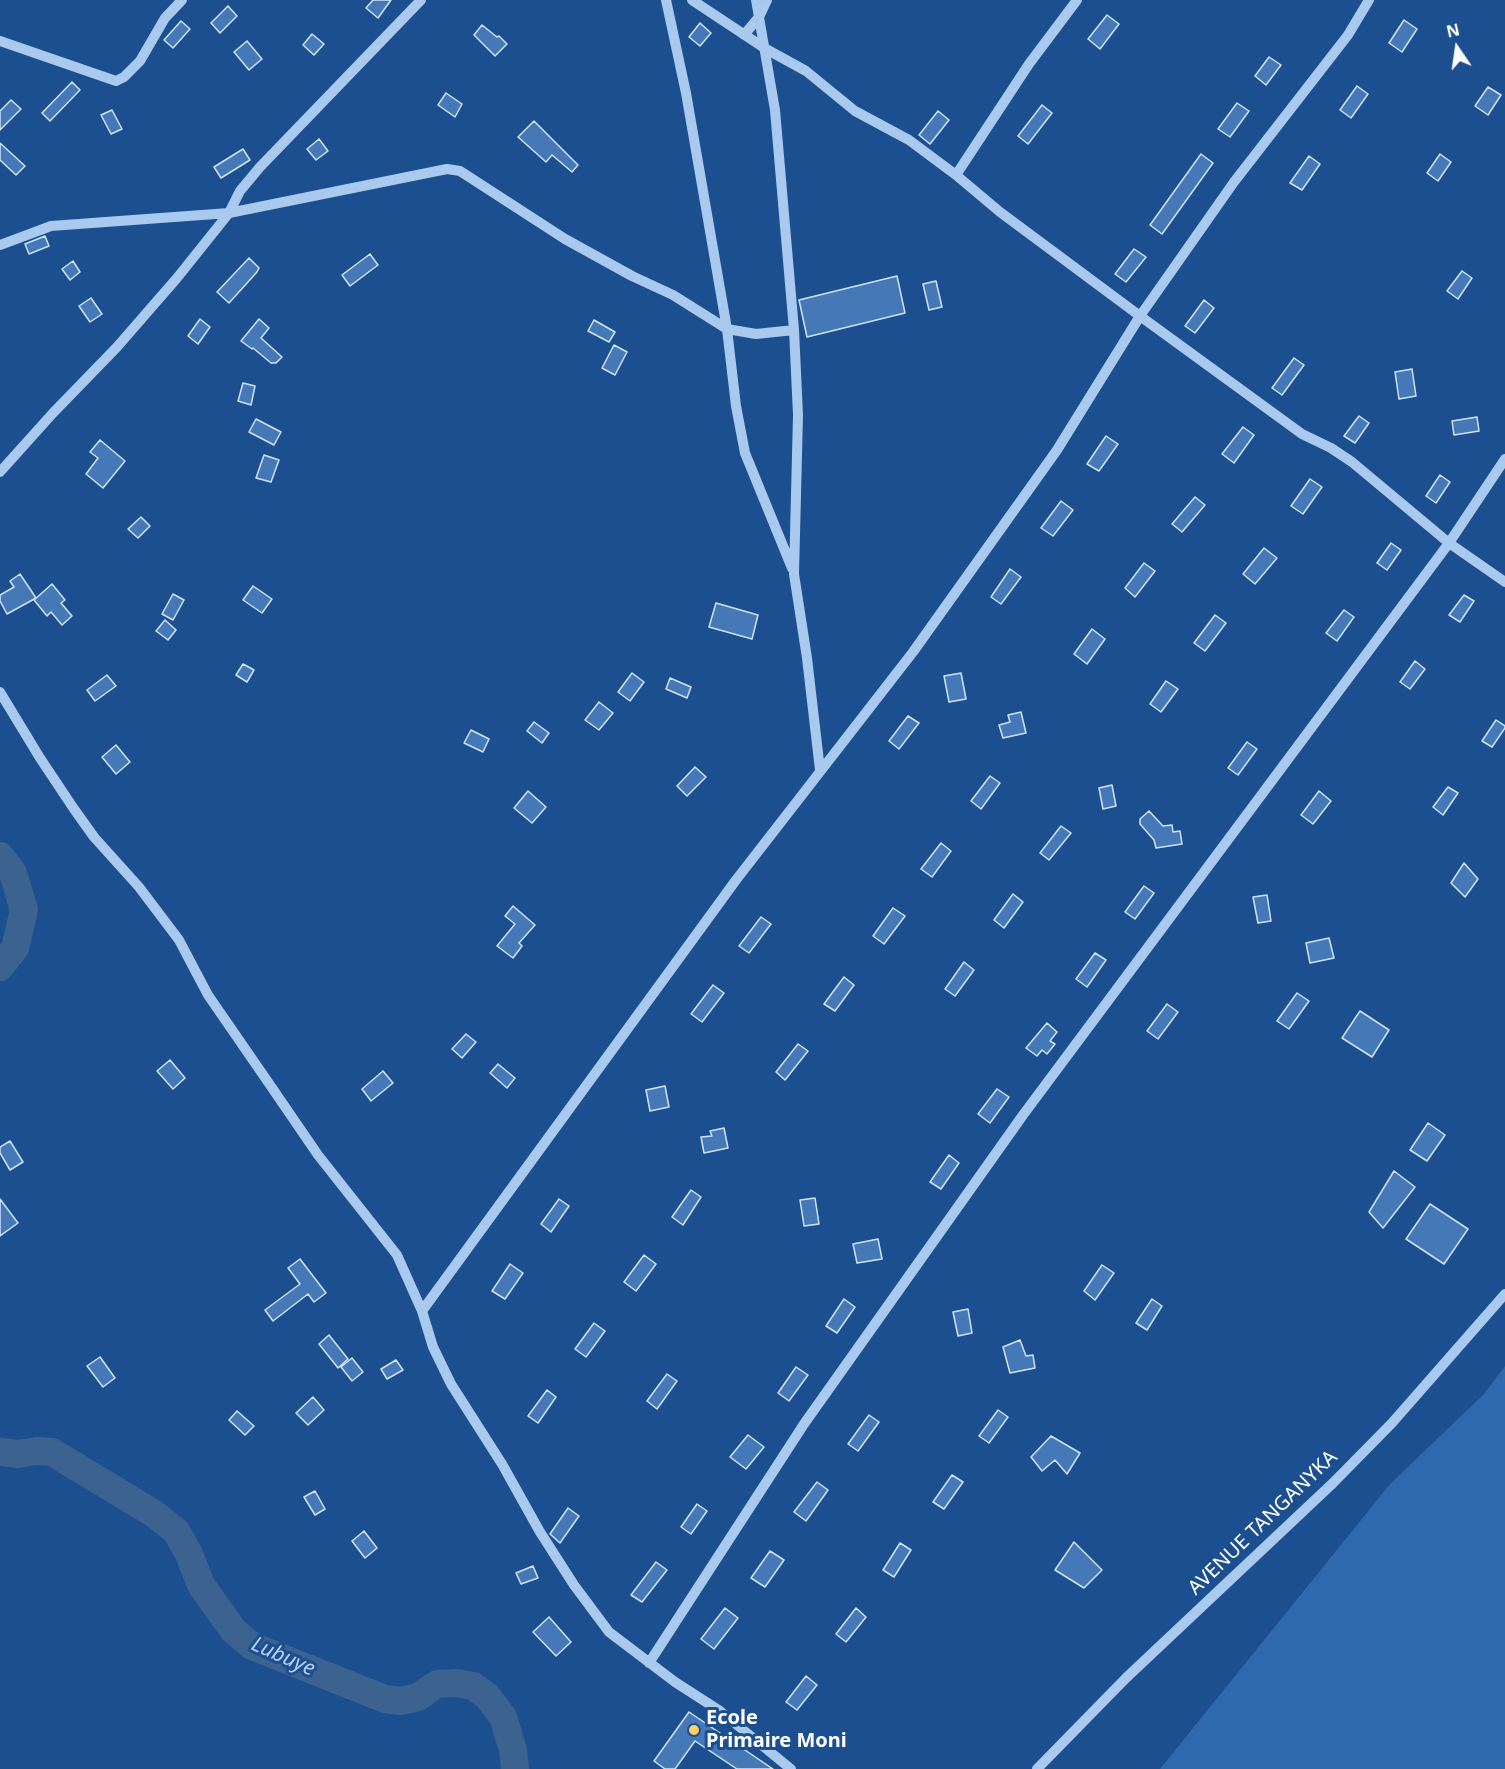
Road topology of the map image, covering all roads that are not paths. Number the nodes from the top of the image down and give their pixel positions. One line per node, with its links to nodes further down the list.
1 (182, 0): 11 (street)
2 (421, 0): 14 (street)
3 (666, 0): 17 (street)
4 (692, 0): 10 (street)
5 (756, 0): 9 (street)
6 (767, 0): 9 (street)
7 (1077, 0): 13 (street)
8 (1369, 0): 16 (street)
9 (759, 16): 10 (street); 12 (street)
10 (744, 35): 12 (street)
11 (0, 41)
12 (766, 49): 13 (street); 18 (street)
13 (956, 175): 16 (street)
14 (229, 213): 15 (street); 17 (street); 20 (street)
15 (0, 245)
16 (1140, 316): 21 (street); 25 (street)
17 (727, 329): 18 (street); 22 (street)
18 (794, 330): 22 (street)
19 (1505, 459): 21 (street)
20 (0, 472)
21 (1449, 543): 23 (street); 28 (street)
22 (794, 574): 25 (street)
23 (1505, 582)
24 (0, 692): 27 (street)
25 (820, 770): 27 (street)
26 (1505, 1294): 30 (street, AVENUE TANGANYKA)
27 (422, 1311): 28 (street)
28 (650, 1663): 29 (street)
29 (791, 1769)
30 (1037, 1769)

